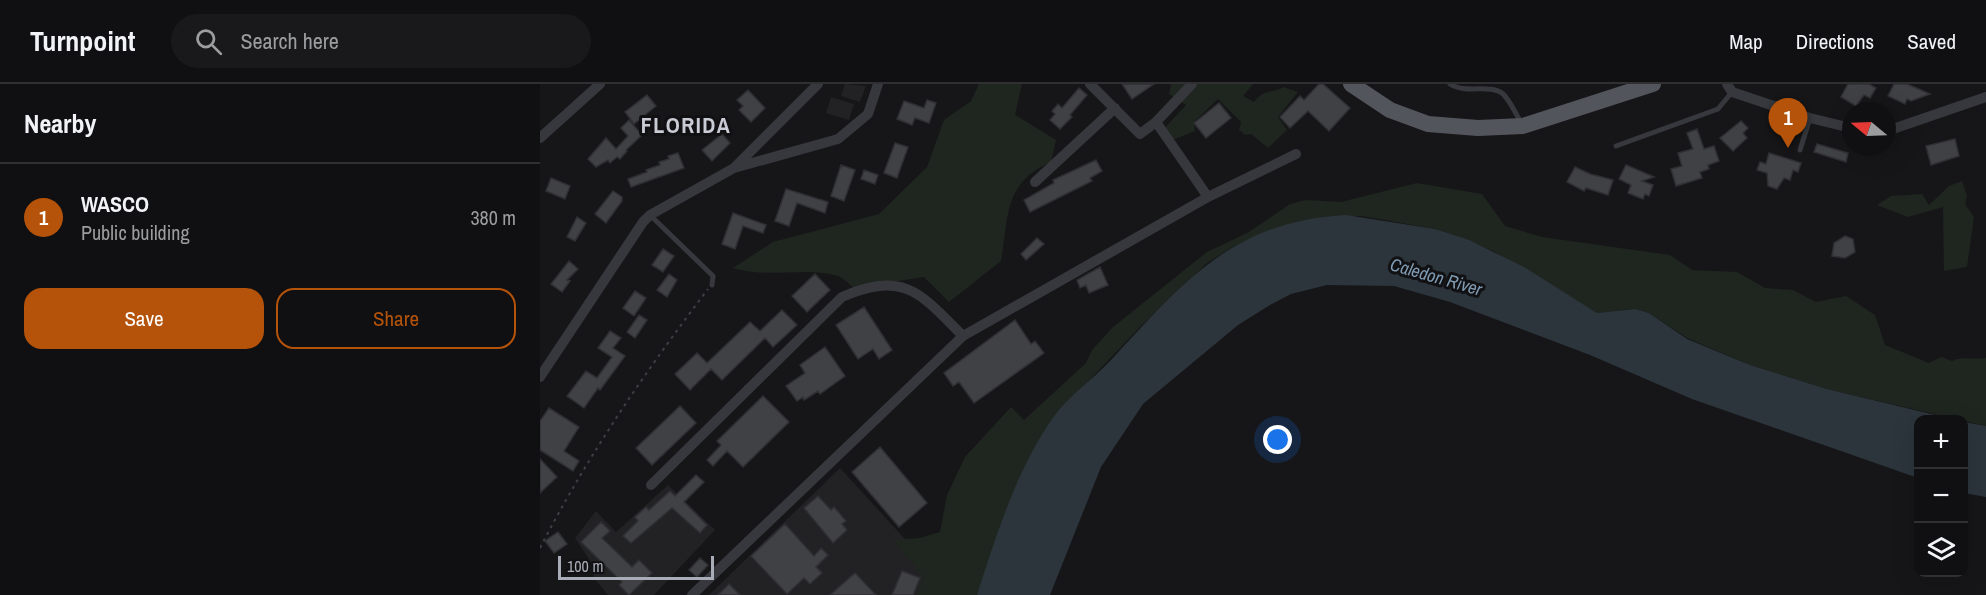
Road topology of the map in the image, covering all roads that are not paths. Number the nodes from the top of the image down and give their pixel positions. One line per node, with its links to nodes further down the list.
1 (818, 84): 22 (street)
2 (879, 84): 22 (street)
3 (1090, 84): 12 (street)
4 (1192, 84): 14 (street)
5 (1352, 84): 15 (main road)
6 (1450, 84): 9 (lane)
7 (1653, 84): 15 (main road)
8 (592, 86): 18 (street)
9 (1496, 87): 15 (lane)
10 (1729, 88): 13 (street); 19 (lane)
11 (1986, 97): 17 (street)
12 (1115, 108): 14 (street); 23 (street)
13 (1810, 118): 16 (street); 20 (lane)
14 (1156, 122): 24 (street)
15 (1523, 126)
16 (1842, 126)
17 (1896, 128)
18 (540, 138)
19 (1616, 146)
20 (1800, 150)
21 (1296, 154): 24 (street)
22 (734, 168): 25 (street)
23 (1035, 182)
24 (1209, 197): 27 (street)
25 (650, 215): 26 (lane); 28 (street)
26 (712, 285)
27 (963, 336): 29 (street); 30 (street)
28 (540, 377)
29 (651, 485)
30 (692, 595)

